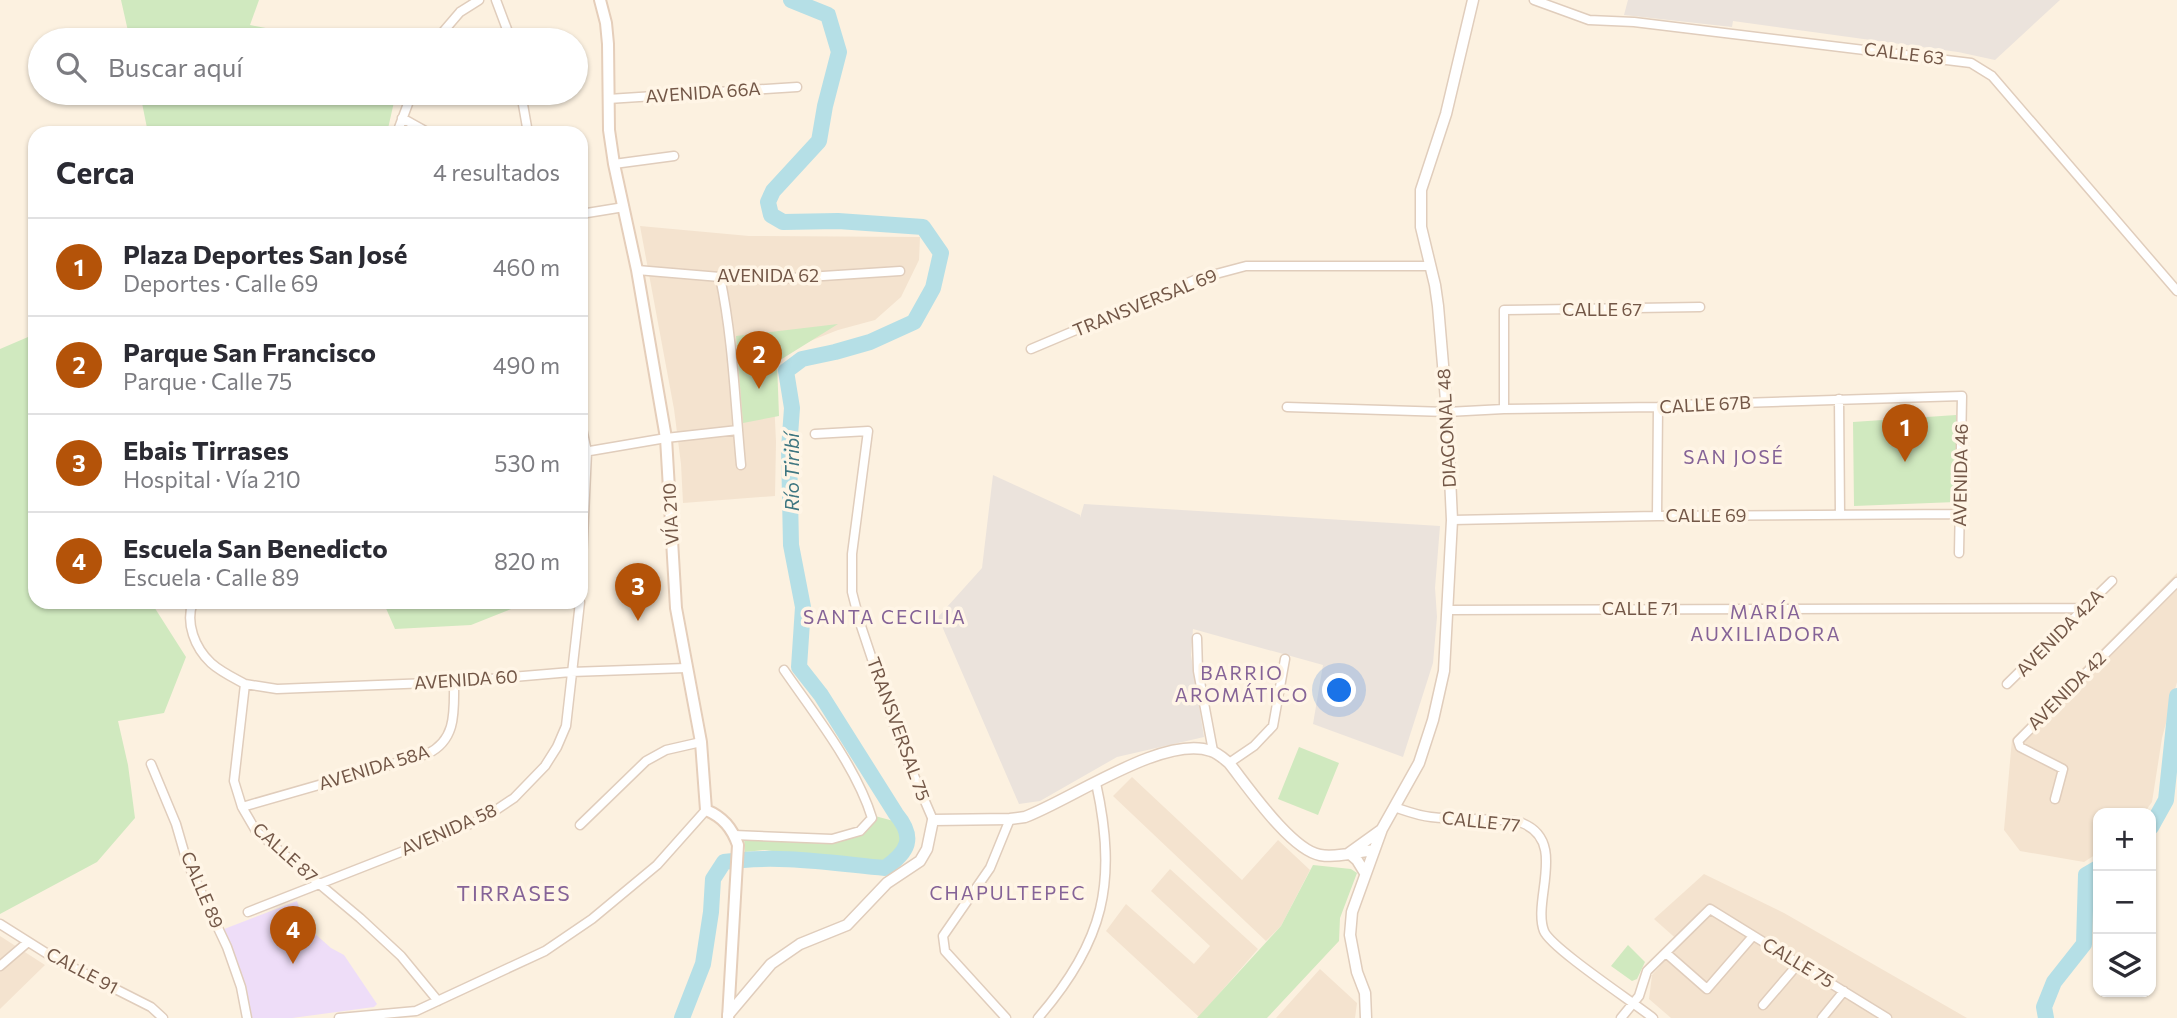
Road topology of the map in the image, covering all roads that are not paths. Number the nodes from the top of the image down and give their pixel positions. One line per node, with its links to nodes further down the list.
1 (480, 0): 6 (street)
2 (496, 0): 7 (street)
3 (600, 0): 9 (main road, VÍA 210)
4 (1473, 0): 20 (street, DIAGONAL 48)
5 (1534, 0): 24 (street, CALLE 63)
6 (445, 28)
7 (506, 28)
8 (797, 87): 9 (street, AVENIDA 66A)
9 (608, 99): 17 (main road, VÍA 210)
10 (407, 105): 12 (street)
11 (523, 105): 15 (street)
12 (402, 118): 13 (street); 14 (street)
13 (399, 126)
14 (416, 126)
15 (527, 126)
16 (674, 156): 17 (street)
17 (614, 164): 18 (main road, VÍA 210)
18 (624, 207): 19 (street); 21 (main road, VÍA 210)
19 (588, 213)
20 (1430, 265): 26 (street, TRANSVERSAL 69); 32 (street, DIAGONAL 48)
21 (637, 270): 23 (street, AVENIDA 62); 35 (main road, VÍA 210)
22 (900, 271): 23 (street, AVENIDA 62)
23 (720, 277): 33 (street)
24 (2177, 291)
25 (1700, 307): 31 (street, CALLE 67)
26 (1031, 349)
27 (1962, 396): 28 (street, CALLE 67B); 38 (street, AVENIDA 46)
28 (1839, 399): 30 (street, CALLE 67B); 39 (street)
29 (1287, 407): 32 (street)
30 (1658, 407): 31 (street, CALLE 67B); 40 (street)
31 (1504, 409): 32 (street, CALLE 67B)
32 (1447, 412): 41 (street, DIAGONAL 48)
33 (737, 430): 35 (street); 37 (street)
34 (815, 434): 67 (street, TRANSVERSAL 75)
35 (666, 438): 36 (street); 51 (main road, VÍA 210)
36 (588, 451)
37 (741, 465)
38 (1960, 514): 39 (street, CALLE 69); 42 (street, AVENIDA 46)
39 (1840, 515): 40 (street, CALLE 69)
40 (1657, 516): 41 (street, CALLE 69)
41 (1452, 520): 48 (street, DIAGONAL 48)
42 (1959, 553)
43 (2112, 581): 45 (street, AVENIDA 42A)
44 (2177, 582): 62 (street, AVENIDA 42)
45 (2085, 608): 48 (street, CALLE 71); 56 (street, AVENIDA 42A)
46 (192, 609): 55 (street)
47 (579, 609): 53 (street)
48 (1448, 610): 64 (street, DIAGONAL 48)
49 (1197, 638): 58 (street)
50 (1285, 659): 59 (street)
51 (687, 668): 53 (street, AVENIDA 60); 57 (main road, VÍA 210)
52 (784, 670): 70 (street)
53 (571, 672): 54 (street, AVENIDA 60); 74 (street, AVENIDA 58)
54 (454, 682): 55 (street, AVENIDA 60); 63 (street, AVENIDA 58A)
55 (245, 684): 63 (street, CALLE 87)
56 (2007, 684)
57 (701, 742): 65 (main road, VÍA 210); 68 (street)
58 (1213, 751): 59 (street); 61 (street)
59 (1229, 763): 72 (street)
60 (151, 764): 89 (street, CALLE 89)
61 (1096, 783): 66 (street); 92 (street)
62 (2055, 799)
63 (242, 807): 74 (street, CALLE 87)
64 (1394, 807): 69 (street, DIAGONAL 48); 84 (street, CALLE 77)
65 (706, 810): 70 (main road); 83 (street)
66 (1010, 819): 67 (street); 91 (street)
67 (933, 820): 86 (street)
68 (580, 825)
69 (1382, 829): 71 (street, DIAGONAL 48); 72 (street)
70 (736, 840): 86 (main road)
71 (1374, 850): 72 (street); 73 (street, DIAGONAL 48)
72 (1349, 853): 73 (street)
73 (1365, 873): 93 (street, DIAGONAL 48)
74 (319, 884): 75 (street, AVENIDA 58); 83 (street, CALLE 87)
75 (248, 912)
76 (0, 924): 78 (street, CALLE 91)
77 (1753, 936): 79 (street, CALLE 75); 79 (street); 80 (street, CALLE 75)
78 (28, 942): 81 (street); 88 (street, CALLE 91)
79 (1666, 953): 84 (street)
80 (1798, 963): 82 (street, CALLE 75); 85 (street)
81 (0, 967)
82 (1844, 991): 96 (street); 97 (street, CALLE 75)
83 (438, 1001): 87 (street)
84 (1634, 1002): 94 (street); 95 (street, CALLE 77)
85 (1763, 1005)
86 (728, 1016)
87 (381, 1017): 90 (street)
88 (163, 1018)
89 (247, 1018)
90 (340, 1018)
91 (1006, 1018)
92 (1038, 1018)
93 (1366, 1018)
94 (1621, 1018)
95 (1653, 1018)
96 (1822, 1018)
97 (1886, 1018)

